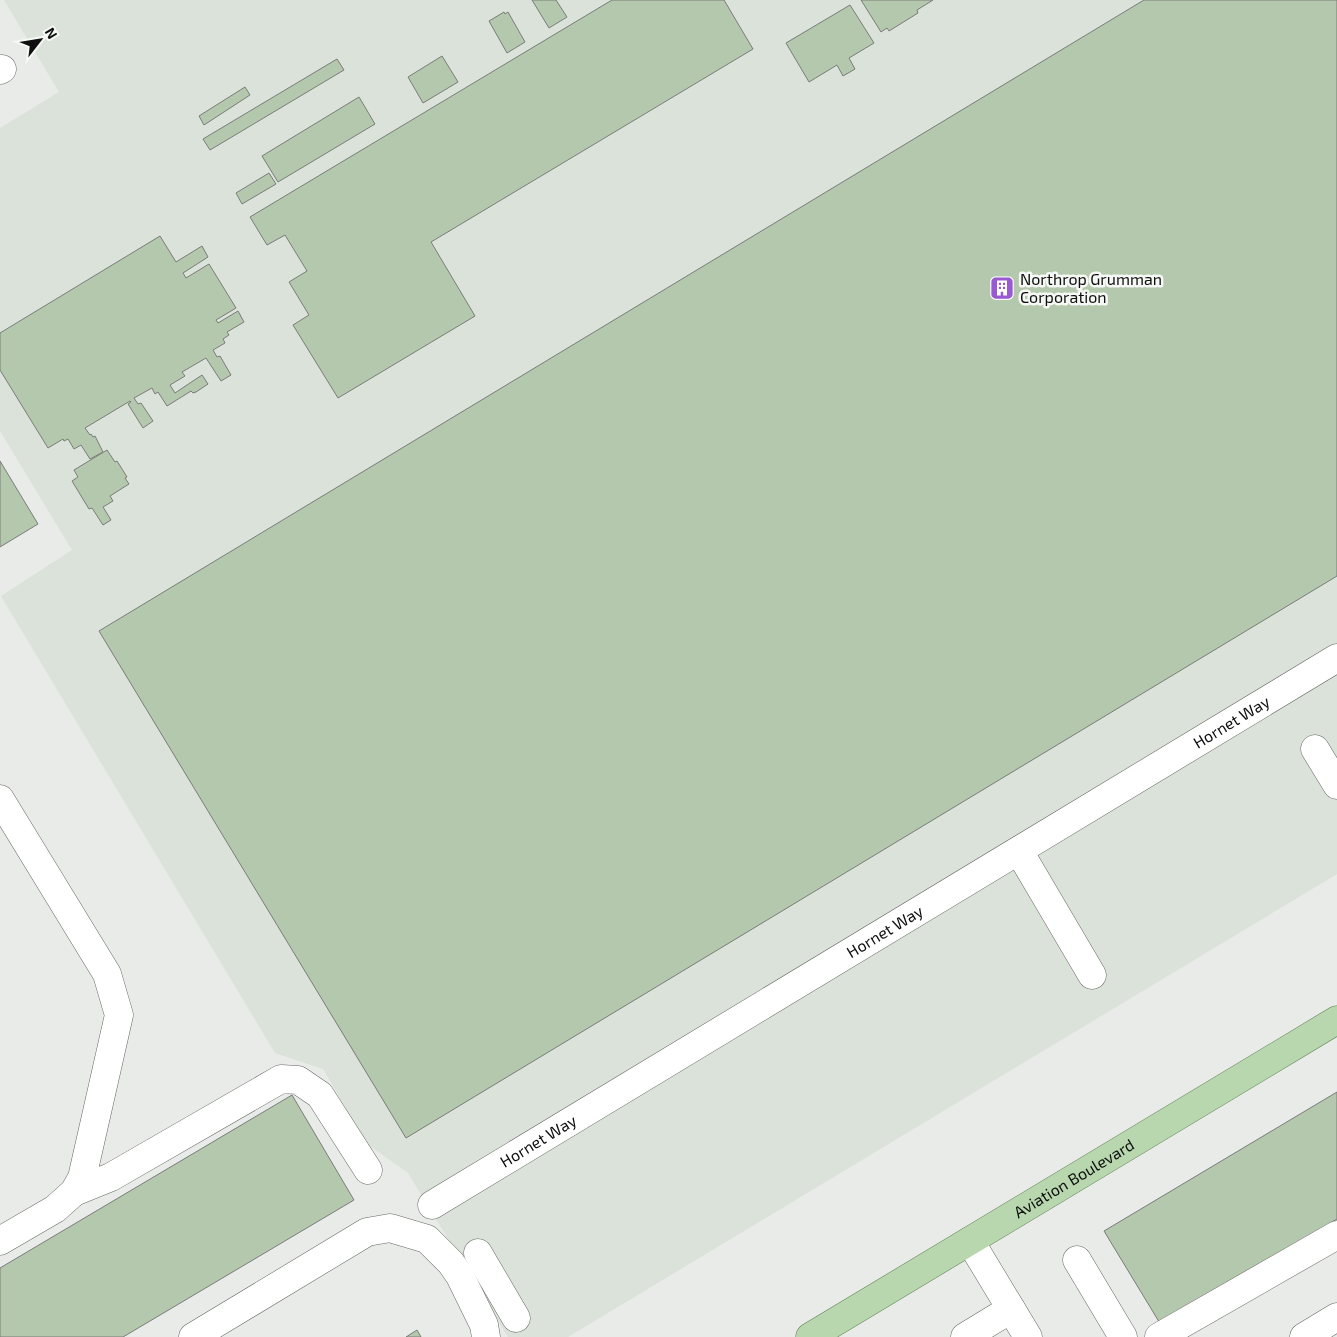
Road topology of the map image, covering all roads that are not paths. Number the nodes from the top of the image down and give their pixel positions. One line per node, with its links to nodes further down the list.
1 (1337, 658): 5 (street, Hornet Way)
2 (1315, 749): 3 (street)
3 (1337, 786)
4 (0, 799): 9 (street)
5 (1019, 850): 6 (street); 10 (street, Hornet Way)
6 (1092, 975)
7 (1337, 1020): 13 (main road, Aviation Boulevard)
8 (368, 1170): 9 (street)
9 (74, 1192): 12 (street)
10 (432, 1205)
11 (1337, 1235): 25 (street)
12 (0, 1241)
13 (970, 1241): 16 (street); 21 (main road, Aviation Boulevard)
14 (478, 1253): 18 (street)
15 (1077, 1260): 24 (street)
16 (1011, 1309): 22 (street); 23 (street)
17 (1337, 1317): 26 (street)
18 (516, 1318)
19 (193, 1337): 20 (street)
20 (486, 1337)
21 (810, 1337)
22 (965, 1337)
23 (1028, 1337)
24 (1123, 1337)
25 (1159, 1337)
26 (1304, 1337)

